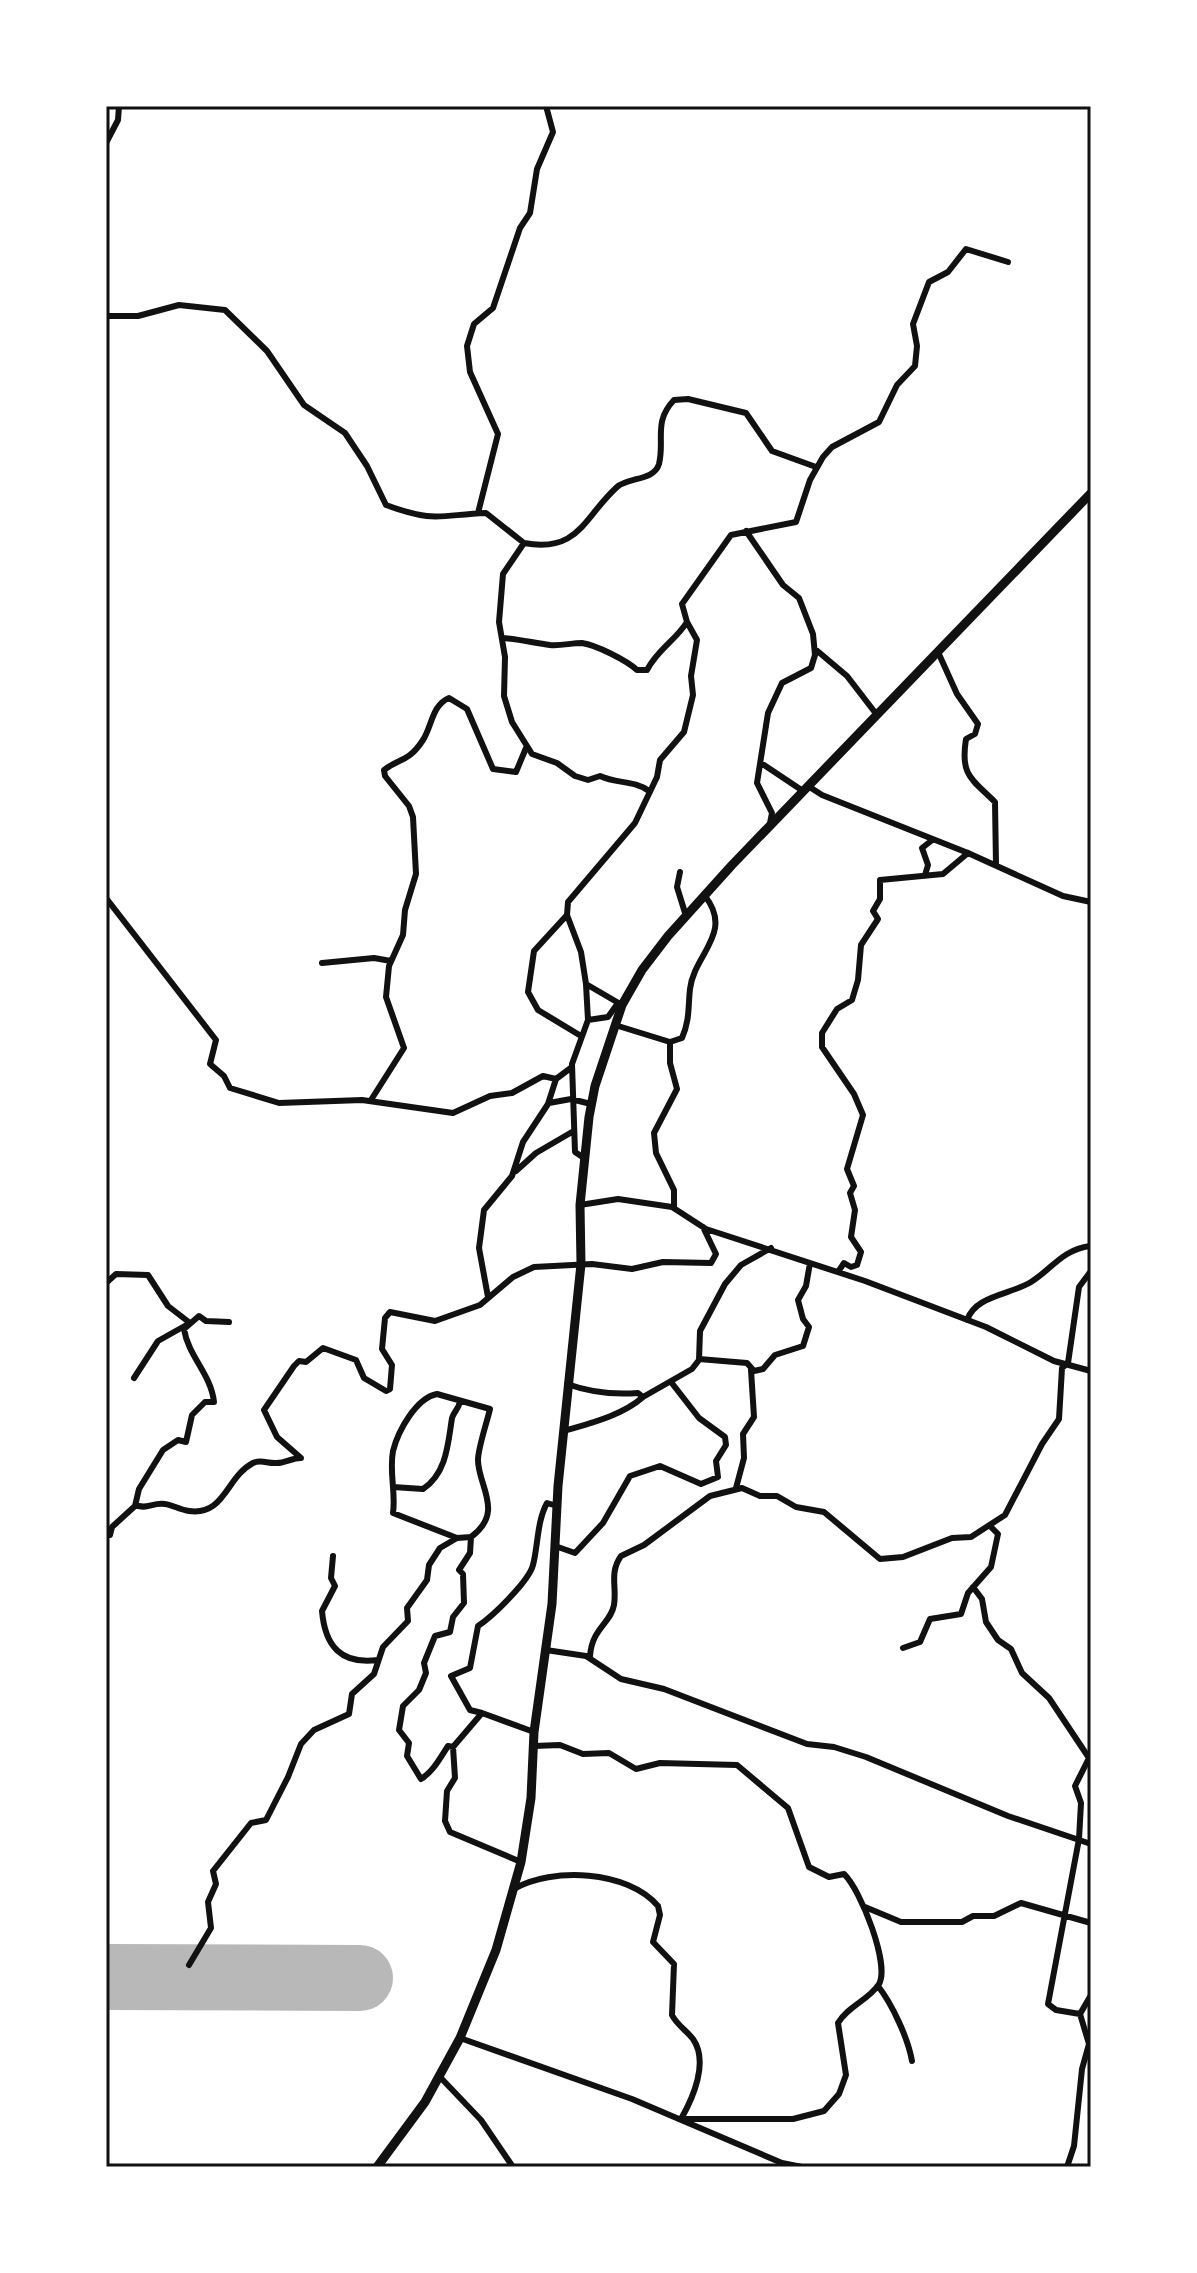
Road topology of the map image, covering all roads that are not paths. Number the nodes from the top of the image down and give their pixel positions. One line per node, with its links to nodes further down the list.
1 (119, 106): 3 (street)
2 (546, 106): 8 (street)
3 (106, 143)
4 (1008, 262): 6 (street)
5 (106, 316): 8 (street)
6 (816, 467): 9 (street); 10 (street)
7 (1091, 493): 14 (main road)
8 (478, 513): 10 (street)
9 (746, 531): 11 (street); 13 (street)
10 (524, 543): 12 (street)
11 (687, 622): 12 (street); 19 (street)
12 (502, 638): 16 (street)
13 (815, 649): 15 (street); 17 (street)
14 (938, 652): 15 (main road); 23 (street)
15 (877, 715): 18 (main road)
16 (526, 748): 19 (street); 31 (street)
17 (761, 763): 18 (street); 20 (street)
18 (806, 789): 20 (main road); 21 (street)
19 (649, 791): 29 (street)
20 (769, 827): 26 (main road)
21 (931, 841): 22 (street); 25 (street)
22 (968, 853): 23 (street); 25 (street)
23 (996, 865): 28 (street)
24 (680, 872): 30 (street)
25 (925, 875): 57 (street)
26 (705, 896): 30 (main road); 38 (street)
27 (106, 898): 42 (street)
28 (1090, 900)
29 (567, 915): 33 (street); 37 (street)
30 (686, 916): 34 (main road)
31 (391, 961): 32 (street); 42 (street)
32 (322, 963)
33 (586, 984): 34 (street); 35 (street)
34 (620, 1004): 35 (street); 36 (main road)
35 (588, 1020): 37 (street)
36 (615, 1025): 38 (street); 44 (main road)
37 (581, 1036): 39 (street)
38 (670, 1042): 50 (street)
39 (572, 1067): 40 (street); 41 (street)
40 (556, 1079): 42 (street); 43 (street)
41 (571, 1099): 43 (street); 44 (street); 46 (street)
42 (371, 1100)
43 (548, 1104): 48 (street)
44 (591, 1104): 45 (main road)
45 (588, 1125): 46 (street); 47 (main road)
46 (572, 1130): 47 (street); 48 (street)
47 (584, 1158): 49 (main road)
48 (512, 1176): 59 (street)
49 (580, 1205): 50 (street); 55 (main road)
50 (674, 1208): 51 (street)
51 (703, 1227): 53 (street); 55 (street)
52 (1091, 1245): 60 (street)
53 (771, 1248): 54 (street); 63 (street)
54 (810, 1263): 57 (street); 65 (street)
55 (581, 1264): 59 (street); 69 (main road)
56 (1091, 1271): 64 (street)
57 (838, 1272): 60 (street)
58 (106, 1283): 62 (street)
59 (488, 1297): 77 (street)
60 (967, 1320): 64 (street)
61 (229, 1322): 62 (street)
62 (190, 1323): 67 (street); 77 (street)
63 (699, 1359): 65 (street); 68 (street)
64 (1065, 1365): 66 (street); 79 (street)
65 (751, 1370): 73 (street)
66 (1091, 1371)
67 (134, 1378)
68 (671, 1382): 70 (street); 74 (street)
69 (567, 1384): 70 (street); 72 (main road)
70 (643, 1397): 72 (street)
71 (460, 1401): 75 (street); 75 (street); 81 (street)
72 (563, 1431): 78 (main road)
73 (743, 1434): 74 (street); 76 (street)
74 (726, 1445): 83 (street)
75 (393, 1487): 82 (street)
76 (736, 1488): 79 (street); 88 (street)
77 (136, 1505): 80 (street)
78 (557, 1506): 83 (main road); 90 (street)
79 (991, 1527): 85 (street)
80 (106, 1534)
81 (471, 1537): 82 (street); 93 (street)
82 (457, 1538): 89 (street)
83 (555, 1546): 87 (main road)
84 (333, 1556): 89 (street)
85 (973, 1587): 86 (street); 94 (street)
86 (903, 1648)
87 (546, 1650): 88 (street); 91 (main road)
88 (586, 1656): 94 (street)
89 (378, 1660): 101 (street)
90 (482, 1713): 91 (street); 93 (street)
91 (534, 1732): 92 (main road)
92 (534, 1746): 96 (main road); 98 (street)
93 (453, 1747): 96 (street)
94 (1079, 1842): 95 (street); 99 (street)
95 (1091, 1844)
96 (521, 1862): 97 (main road)
97 (514, 1889): 105 (main road); 108 (street)
98 (865, 1907): 99 (street); 102 (street)
99 (1063, 1917): 100 (street); 104 (street)
100 (1091, 1923)
101 (189, 1965)
102 (878, 1986): 106 (street); 108 (street)
103 (1091, 1995): 104 (street)
104 (1080, 2014): 112 (street)
105 (460, 2038): 107 (main road); 108 (street)
106 (912, 2061)
107 (440, 2077): 109 (main road); 110 (street)
108 (681, 2119): 111 (street)
109 (377, 2167)
110 (513, 2167)
111 (802, 2167)
112 (1067, 2167)

